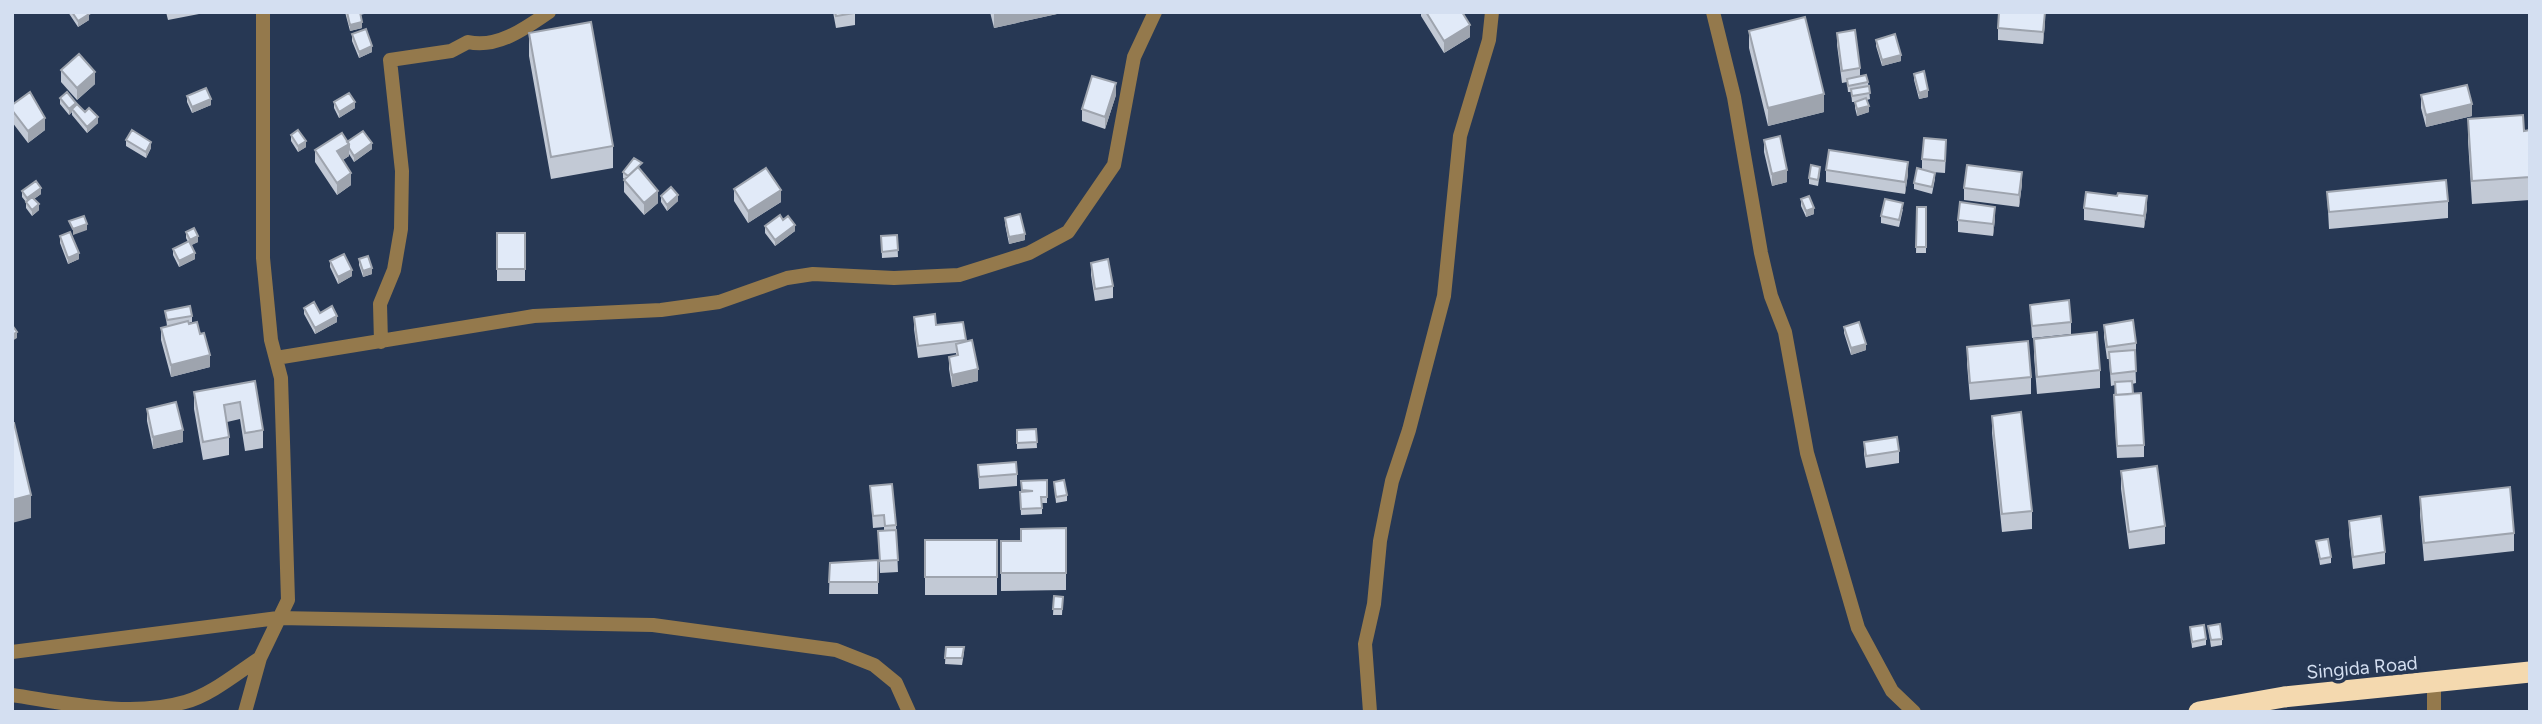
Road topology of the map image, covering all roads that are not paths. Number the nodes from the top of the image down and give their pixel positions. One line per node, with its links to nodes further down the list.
1 (263, 12): 7 (street)
2 (549, 12): 6 (street)
3 (1155, 12): 6 (street)
4 (1492, 12): 16 (street)
5 (1713, 12): 17 (street)
6 (382, 342): 7 (street)
7 (276, 358): 8 (street)
8 (278, 618): 9 (street); 10 (street); 15 (street)
9 (12, 652)
10 (260, 658): 13 (street); 14 (street)
11 (2530, 672): 12 (highway, Singida Road)
12 (2434, 684): 18 (highway, Singida Road); 19 (street)
13 (12, 695)
14 (245, 712)
15 (909, 712)
16 (1370, 712)
17 (1914, 712)
18 (2199, 712)
19 (2434, 712)

